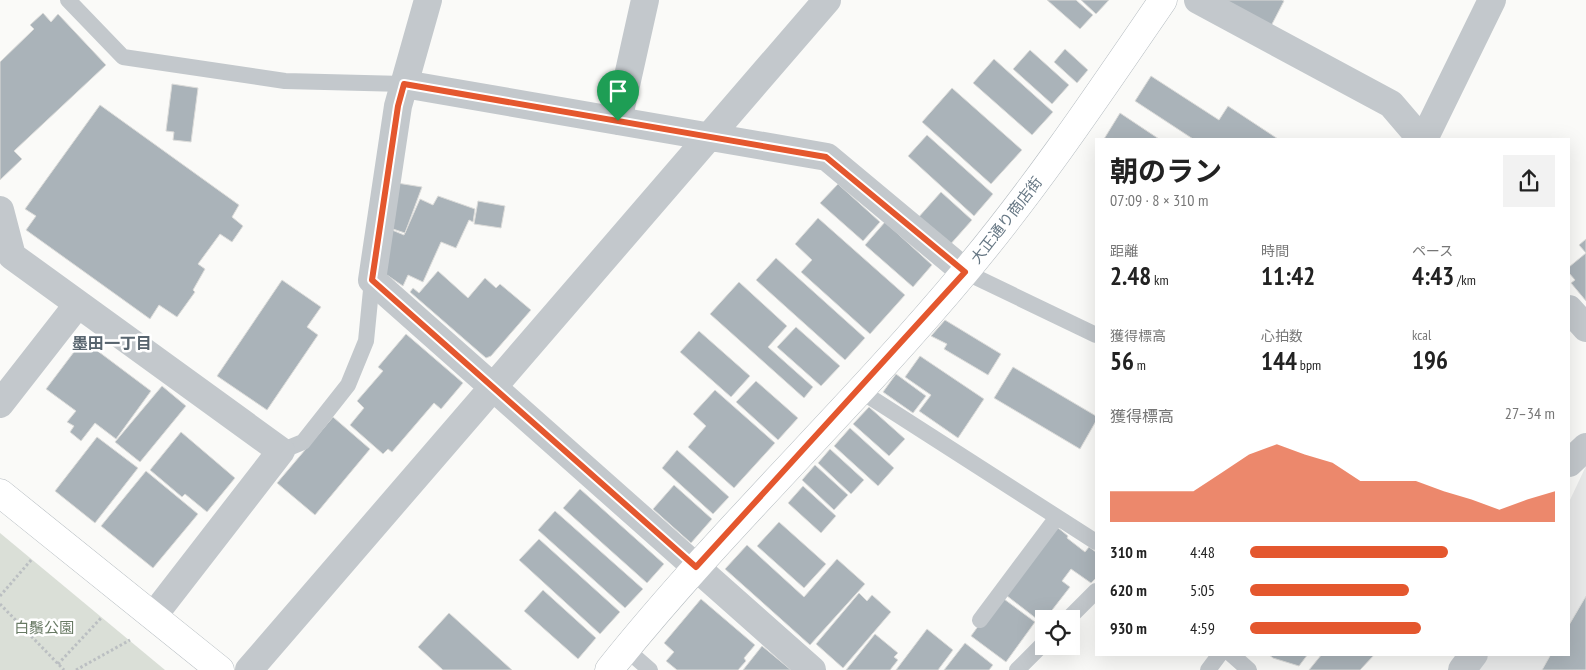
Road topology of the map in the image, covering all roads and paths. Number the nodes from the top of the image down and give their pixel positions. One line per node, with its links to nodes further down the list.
1 (68, 0): 8 (lane)
2 (428, 0): 8 (street)
3 (645, 0): 9 (street)
4 (827, 0): 10 (street)
5 (1163, 0): 14 (street, 大正通り商店街)
6 (1198, 0): 11 (street)
7 (1492, 0): 12 (street)
8 (404, 84): 9 (street); 15 (street)
9 (618, 121): 10 (street)
10 (708, 136): 14 (street); 20 (street)
11 (1422, 138)
12 (1423, 138)
13 (0, 210): 16 (street)
14 (965, 272): 19 (lane); 21 (street, 大正通り商店街)
15 (372, 280): 20 (street); 24 (lane)
16 (78, 304): 22 (street); 24 (street)
17 (1570, 310): 18 (street)
18 (1586, 328)
19 (1095, 335)
20 (494, 387): 30 (street); 48 (street)
21 (859, 390): 27 (lane); 30 (street, 大正通り商店街)
22 (0, 404)
23 (1586, 447): 25 (street)
24 (281, 451): 36 (street)
25 (1570, 462)
26 (0, 494): 36 (street)
27 (1057, 517): 28 (lane); 37 (lane)
28 (1095, 541)
29 (36, 555): 32 (path)
30 (696, 567): 39 (street, 大正通り商店街); 51 (street)
31 (1095, 591): 34 (lane)
32 (0, 596)
33 (0, 604): 44 (path)
34 (1077, 610)
35 (106, 613): 44 (path)
36 (154, 615): 47 (street)
37 (980, 620)
38 (135, 637): 46 (path)
39 (626, 649): 49 (street, 大正通り商店街); 50 (lane)
40 (1035, 652): 52 (lane)
41 (1218, 656): 53 (lane)
42 (1233, 656): 54 (lane)
43 (1472, 656): 55 (street)
44 (58, 664): 45 (path)
45 (64, 670)
46 (76, 670)
47 (220, 670)
48 (249, 670)
49 (609, 670)
50 (650, 670)
51 (812, 670)
52 (1017, 670)
53 (1208, 670)
54 (1249, 670)
55 (1462, 670)

